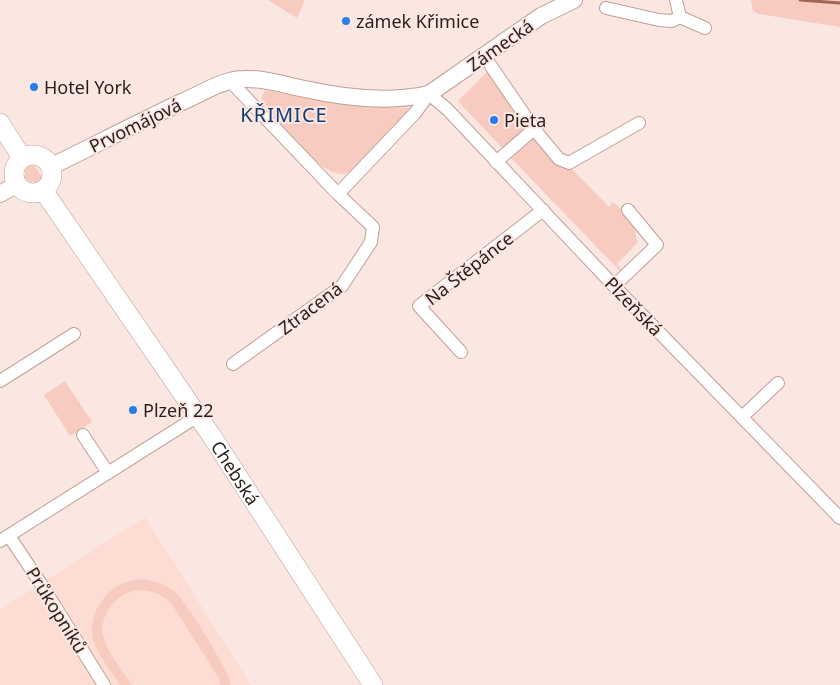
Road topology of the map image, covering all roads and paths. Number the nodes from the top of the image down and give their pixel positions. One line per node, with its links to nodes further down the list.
1 (574, 0): 8 (street, Zámecká)
2 (676, 0): 4 (street)
3 (606, 8): 4 (street)
4 (680, 16): 5 (street)
5 (705, 28)
6 (491, 66): 11 (street)
7 (226, 82): 8 (street); 14 (street, Prvomájová); 18 (street)
8 (430, 94): 13 (street, Plzeňská); 18 (street)
9 (0, 123): 12 (main road)
10 (639, 123): 11 (street)
11 (534, 129): 13 (street)
12 (22, 158): 14 (main road); 15 (main road)
13 (496, 162): 19 (street, Plzeňská)
14 (50, 166): 16 (main road)
15 (16, 185): 16 (main road); 17 (street)
16 (43, 190): 27 (main road, Chebská)
17 (0, 194)
18 (338, 194): 24 (street, Ztracená)
19 (543, 210): 21 (street, Plzeňská); 23 (street, Na Štěpánce)
20 (628, 210): 21 (street)
21 (614, 286): 28 (street, Plzeňská)
22 (74, 334): 25 (street)
23 (461, 352)
24 (233, 364)
25 (0, 381)
26 (778, 383): 28 (street)
27 (198, 416): 30 (street, Průkopníků); 34 (main road, Chebská)
28 (742, 417): 31 (street, Plzeňská)
29 (83, 435): 30 (street)
30 (108, 473): 32 (street, Průkopníků)
31 (840, 518)
32 (4, 539): 33 (street, Průkopníků)
33 (104, 685)
34 (373, 685)

